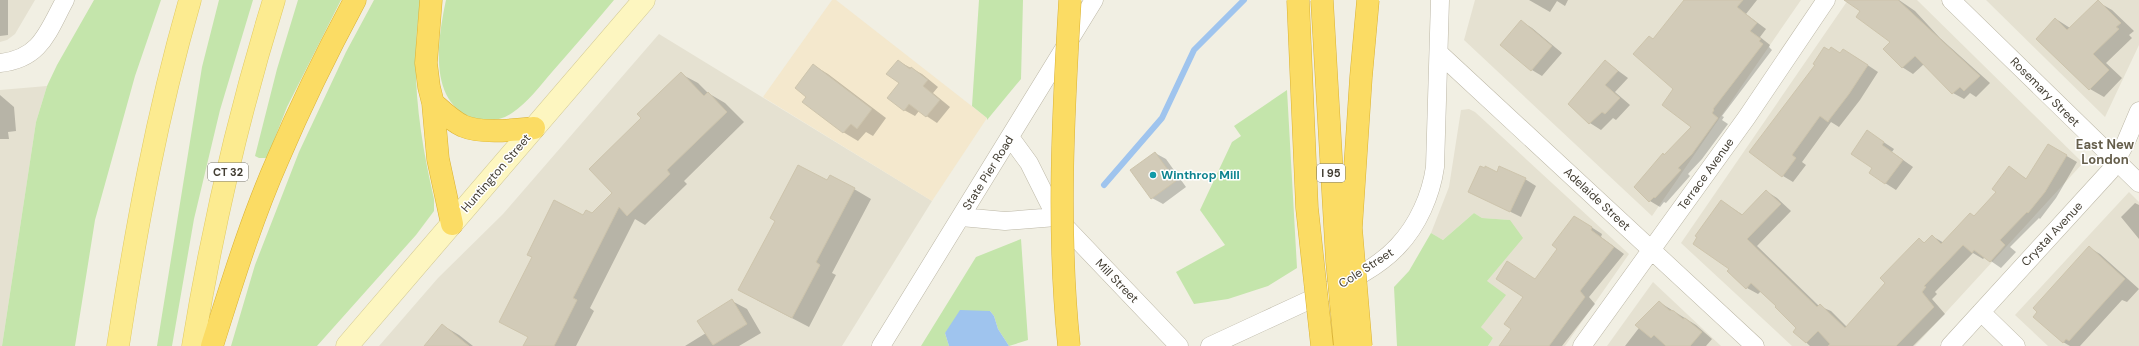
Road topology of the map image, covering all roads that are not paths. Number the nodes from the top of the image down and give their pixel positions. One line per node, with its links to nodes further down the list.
1 (65, 0): 17 (street)
2 (190, 0): 30 (main road)
3 (274, 0): 31 (main road, CT 32)
4 (355, 0): 32 (highway)
5 (431, 0): 19 (highway)
6 (644, 0): 21 (main road, Huntington Street)
7 (1066, 0): 18 (highway, bridge)
8 (1070, 0): 18 (highway, bridge)
9 (1094, 0): 22 (street, State Pier Road)
10 (1298, 0): 38 (highway, bridge)
11 (1322, 0): 39 (highway, I 95, bridge)
12 (1368, 0): 40 (highway, bridge)
13 (1440, 0): 16 (street, Cole Street)
14 (1826, 0): 28 (street, Terrace Avenue)
15 (1951, 0): 23 (street, Rosemary Street)
16 (1439, 53): 28 (street, Adelaide Street); 37 (street, Cole Street)
17 (0, 63)
18 (1065, 79): 35 (highway, bridge)
19 (433, 103): 21 (highway); 27 (highway)
20 (2139, 112): 23 (street, Crystal Avenue)
21 (534, 128): 27 (main road, Huntington Street)
22 (1010, 137): 25 (street, State Pier Road); 26 (street, Mill Street)
23 (2116, 161): 24 (street, Rosemary Street); 29 (street, Crystal Avenue)
24 (2139, 183)
25 (961, 217): 26 (street); 34 (street, State Pier Road)
26 (1056, 217): 36 (street, Mill Street)
27 (452, 224): 33 (main road, Huntington Street)
28 (1651, 250): 41 (street, Terrace Avenue); 42 (street, Adelaide Street)
29 (1981, 312): 43 (street, Crystal Avenue); 44 (street)
30 (118, 346)
31 (193, 346)
32 (212, 346)
33 (347, 346)
34 (881, 346)
35 (1069, 346)
36 (1179, 346)
37 (1210, 346)
38 (1322, 346)
39 (1345, 346)
40 (1361, 346)
41 (1582, 346)
42 (1755, 346)
43 (1950, 346)
44 (2016, 346)

